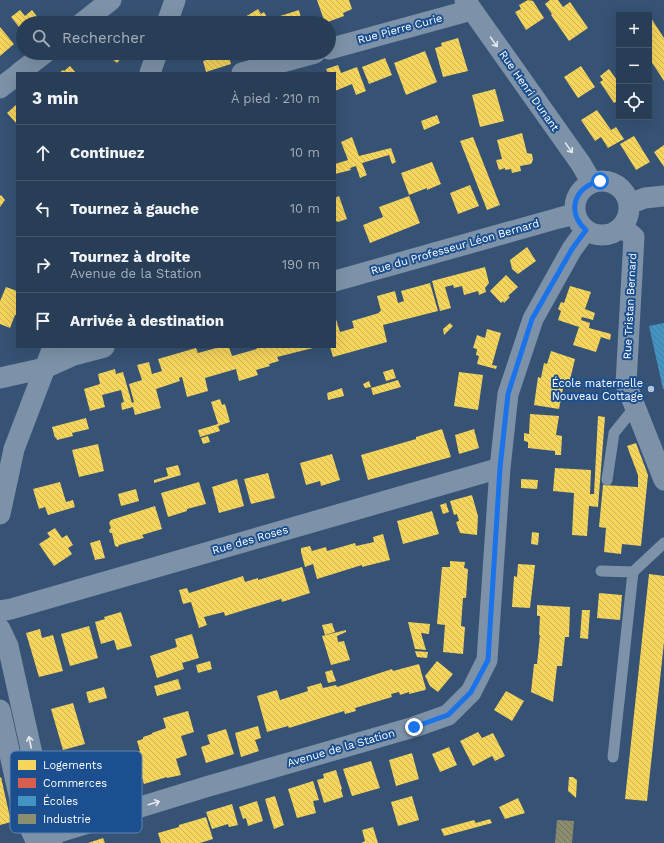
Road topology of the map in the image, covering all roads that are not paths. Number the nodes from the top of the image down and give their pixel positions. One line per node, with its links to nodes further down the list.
1 (111, 0): 4 (street)
2 (175, 0): 5 (street)
3 (468, 5): 6 (street, Rue Pierre Curie); 15 (street, Rue Henri Dunant, one-way to 15)
4 (91, 16)
5 (170, 16)
6 (336, 47)
7 (35, 60): 10 (street)
8 (155, 60): 11 (street)
9 (289, 60): 12 (street)
10 (20, 72)
11 (150, 72)
12 (246, 72)
13 (16, 76): 14 (street)
14 (0, 88)
15 (592, 183): 17 (street); 18 (street)
16 (664, 196): 17 (street)
17 (629, 204): 19 (street)
18 (581, 222): 19 (street); 20 (street, Rue du Professeur Léon Bernard); 26 (street, Avenue de la Station)
19 (622, 227): 25 (street, Rue Tristan Bernard)
20 (336, 281)
21 (53, 348): 23 (street)
22 (101, 348): 23 (street)
23 (45, 368): 24 (street); 29 (street)
24 (0, 378)
25 (635, 408): 27 (lane); 28 (street, Rue Tristan Bernard)
26 (500, 468): 33 (street, Rue des Roses); 39 (street, Avenue de la Station, one-way to 26)
27 (607, 480)
28 (664, 480)
29 (0, 514)
30 (664, 543): 32 (lane)
31 (601, 571): 32 (lane)
32 (633, 572): 38 (lane)
33 (0, 610)
34 (0, 629): 36 (street, one-way to 34)
35 (0, 710): 37 (street)
36 (27, 751)
37 (10, 755)
38 (613, 757)
39 (142, 808)
40 (65, 833): 41 (street, Avenue de la Station, one-way to 40)
41 (43, 840)

